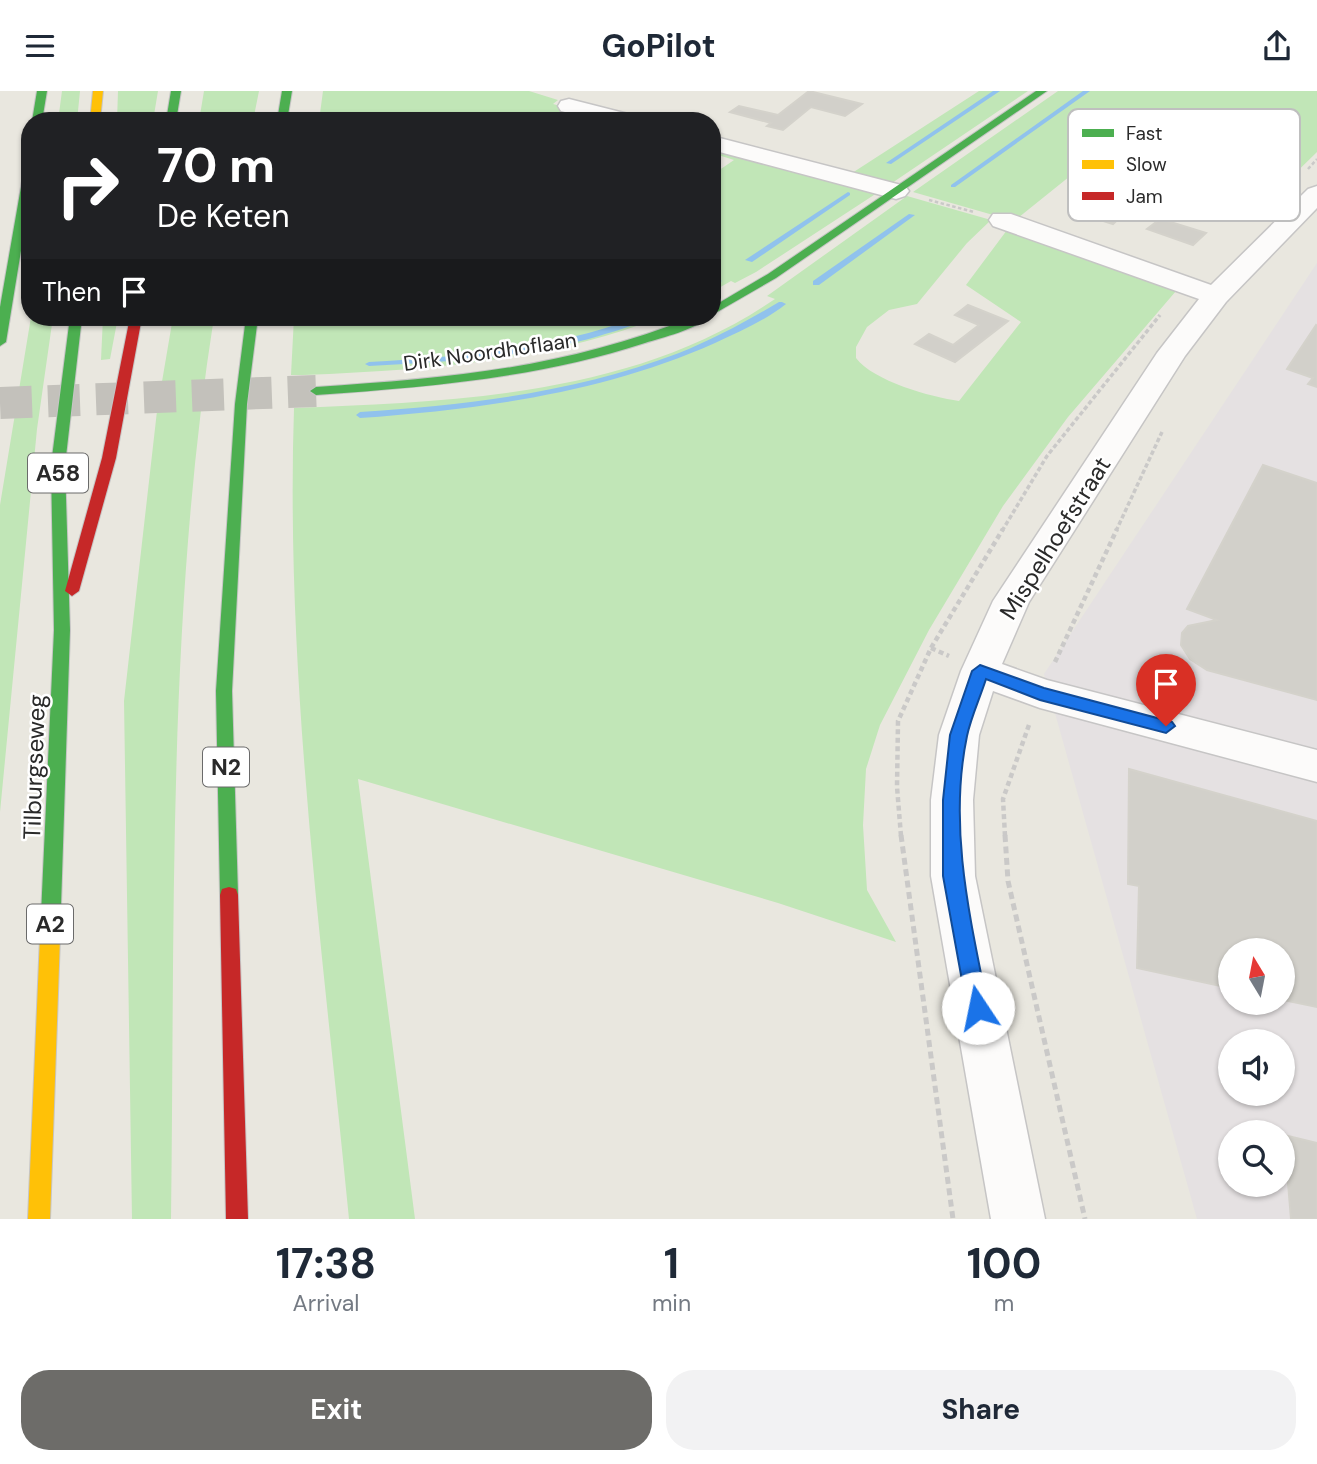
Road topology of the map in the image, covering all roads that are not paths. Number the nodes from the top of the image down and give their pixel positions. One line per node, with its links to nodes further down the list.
1 (42, 91): 7 (main road)
2 (98, 91): 8 (main road)
3 (176, 91): 9 (main road)
4 (287, 91): 10 (main road)
5 (1042, 91): 13 (main road)
6 (569, 106): 11 (street)
7 (38, 112)
8 (96, 112)
9 (172, 112)
10 (284, 112)
11 (593, 112)
12 (721, 145): 13 (street)
13 (897, 191): 20 (main road)
14 (1317, 194): 15 (street, Mispelhoefstraat)
15 (1300, 211)
16 (21, 217): 25 (main road)
17 (1002, 221): 19 (street)
18 (1290, 221): 19 (street, Mispelhoefstraat)
19 (1216, 296): 28 (street, Mispelhoefstraat)
20 (721, 307)
21 (75, 326): 27 (main road, Tilburgseweg / A58)
22 (134, 326): 27 (main road, A2)
23 (251, 326): 31 (main road, N2)
24 (684, 326): 26 (main road, Dirk Noordhoflaan)
25 (0, 342)
26 (316, 391)
27 (62, 630): 30 (main road, Tilburgseweg / A2)
28 (980, 671): 29 (street); 32 (street, Mispelhoefstraat)
29 (1317, 766)
30 (39, 1219)
31 (237, 1219)
32 (1017, 1219)

